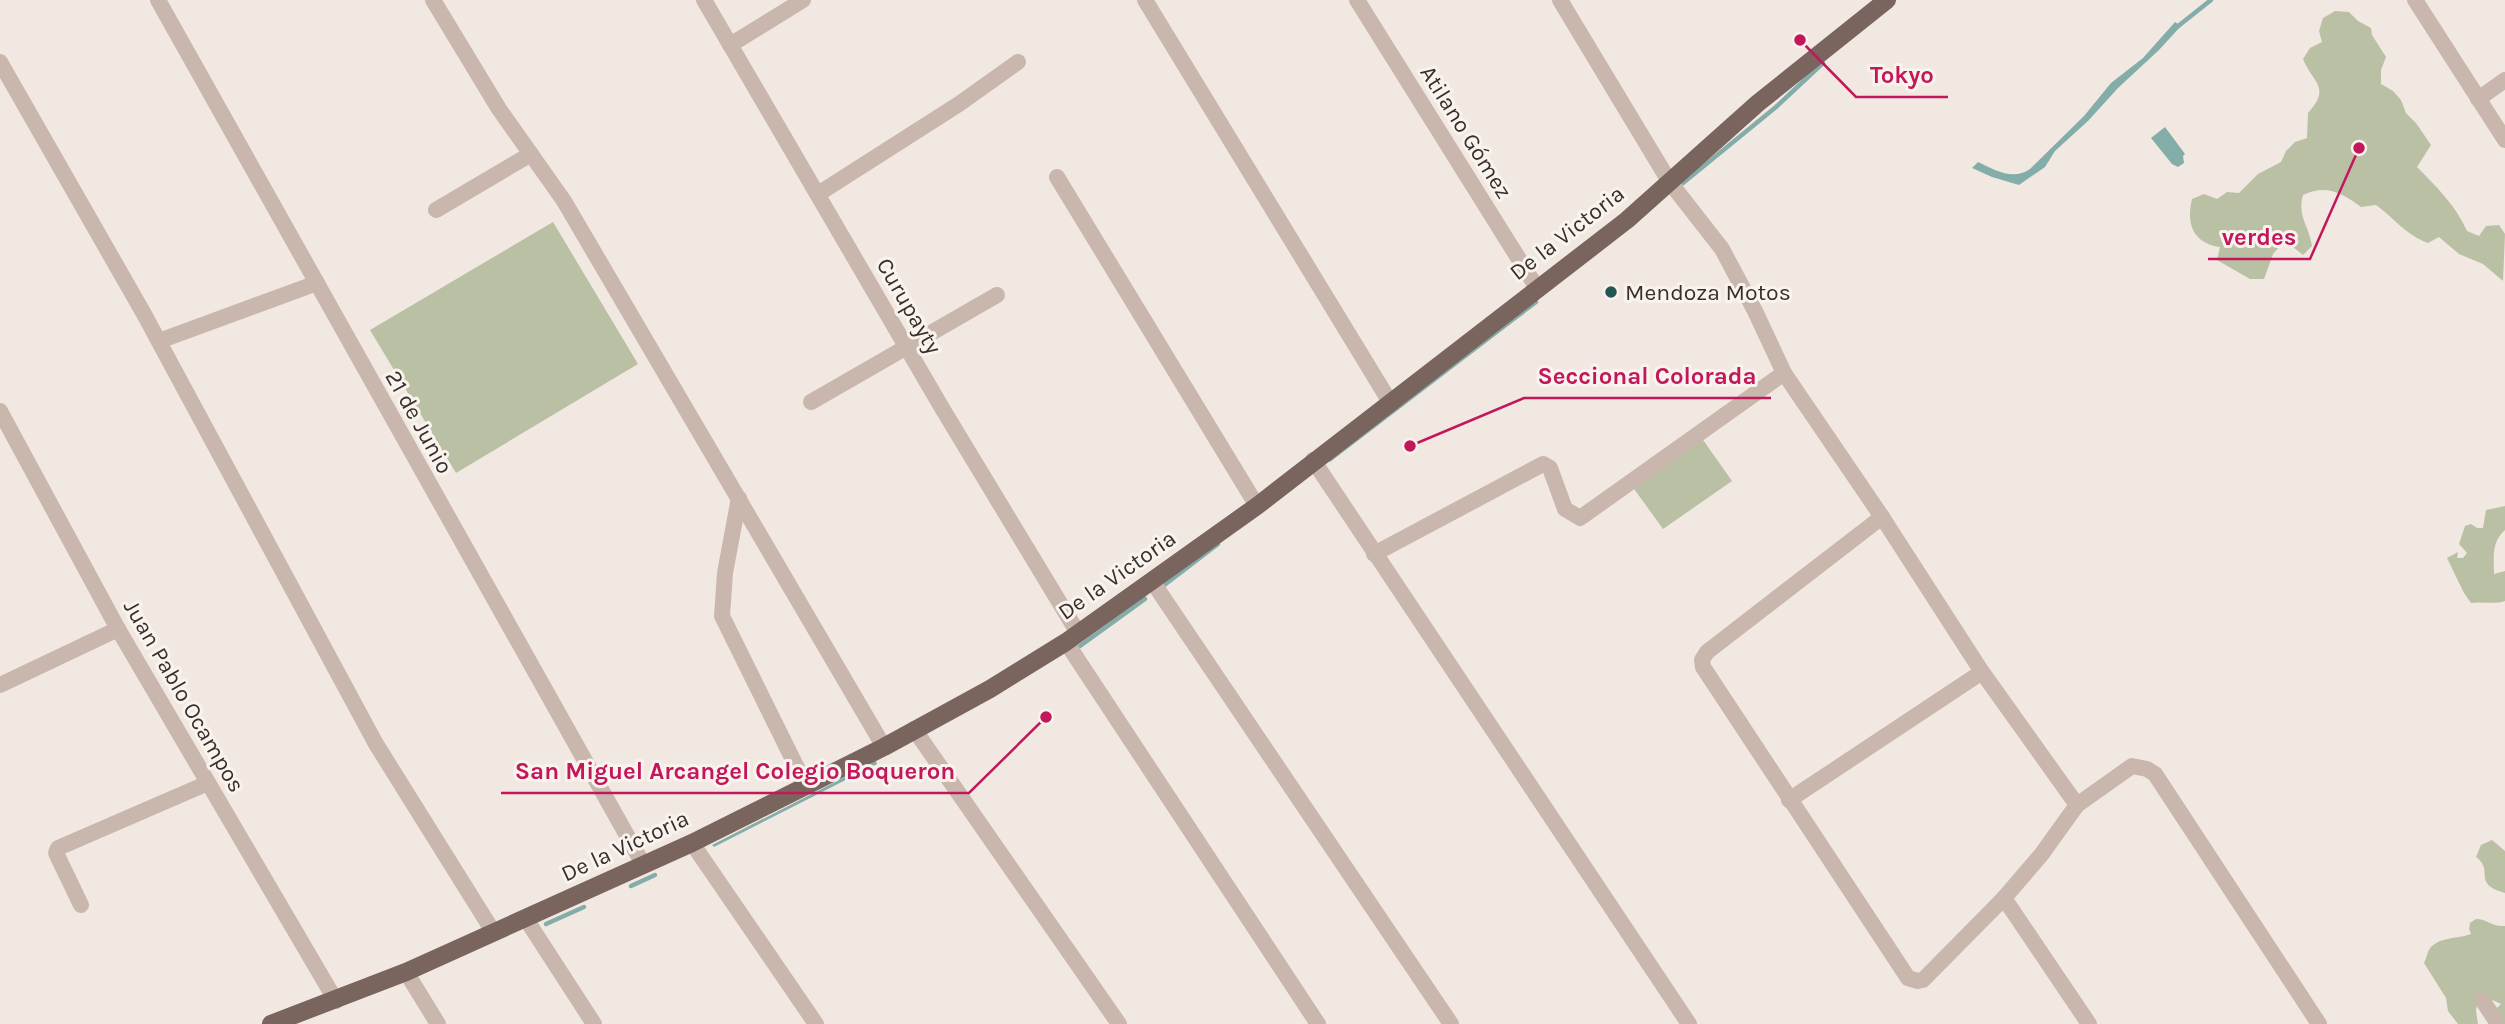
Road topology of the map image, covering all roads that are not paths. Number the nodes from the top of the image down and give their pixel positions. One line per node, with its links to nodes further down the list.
1 (158, 0): 21 (street, 21 de Junio)
2 (433, 0): 16 (street)
3 (704, 0): 10 (street, Curupayty)
4 (803, 0): 10 (street)
5 (1144, 0): 28 (street)
6 (1357, 0): 22 (street, Atilano Gómez)
7 (1560, 0): 18 (street)
8 (2415, 0): 14 (street)
9 (1883, 1): 18 (main road, De la Victoria)
10 (730, 45): 19 (street, Curupayty)
11 (0, 62): 24 (street)
12 (1018, 62): 19 (street)
13 (2505, 80): 14 (street)
14 (2478, 99): 15 (street)
15 (2505, 140)
16 (531, 154): 20 (street); 31 (street)
17 (1057, 177): 32 (street)
18 (1668, 181): 22 (main road, De la Victoria); 26 (street)
19 (818, 194): 25 (street, Curupayty)
20 (436, 210)
21 (317, 283): 24 (street); 47 (street, 21 de Junio)
22 (1537, 288): 28 (main road, De la Victoria)
23 (997, 295): 25 (street)
24 (159, 341): 51 (street)
25 (907, 348): 27 (street); 37 (street, Curupayty)
26 (1784, 373): 33 (street); 34 (street)
27 (811, 402)
28 (1390, 402): 30 (main road, De la Victoria)
29 (0, 411): 36 (street, Juan Pablo Ocampos)
30 (1313, 460): 32 (main road, De la Victoria); 34 (street)
31 (739, 498): 41 (street); 43 (street)
32 (1256, 506): 35 (main road, De la Victoria)
33 (1882, 517): 38 (street); 44 (street)
34 (1374, 554): 62 (street)
35 (1152, 581): 37 (main road, De la Victoria); 61 (street)
36 (118, 629): 39 (street); 42 (street, Juan Pablo Ocampos)
37 (1072, 637): 40 (main road, De la Victoria); 60 (street, Curupayty)
38 (1982, 672): 44 (street); 45 (street)
39 (0, 685)
40 (914, 729): 41 (main road, De la Victoria); 59 (street)
41 (884, 747): 43 (main road, De la Victoria)
42 (208, 783): 49 (street); 53 (street, Juan Pablo Ocampos)
43 (806, 786): 46 (main road, De la Victoria)
44 (1788, 800): 48 (street)
45 (2077, 805): 48 (street); 64 (street)
46 (692, 843): 47 (main road, De la Victoria); 58 (street)
47 (643, 864): 50 (main road, De la Victoria)
48 (2004, 898): 63 (street)
49 (81, 905)
50 (526, 919): 51 (main road, De la Victoria); 57 (street)
51 (494, 933): 52 (main road, De la Victoria)
52 (406, 972): 53 (main road, De la Victoria); 56 (street)
53 (336, 1001): 55 (main road, De la Victoria)
54 (2483, 1001): 65 (street)
55 (271, 1024)
56 (439, 1024)
57 (594, 1024)
58 (816, 1024)
59 (1119, 1024)
60 (1318, 1024)
61 (1451, 1024)
62 (1689, 1024)
63 (2089, 1024)
64 (2319, 1024)
65 (2498, 1024)

